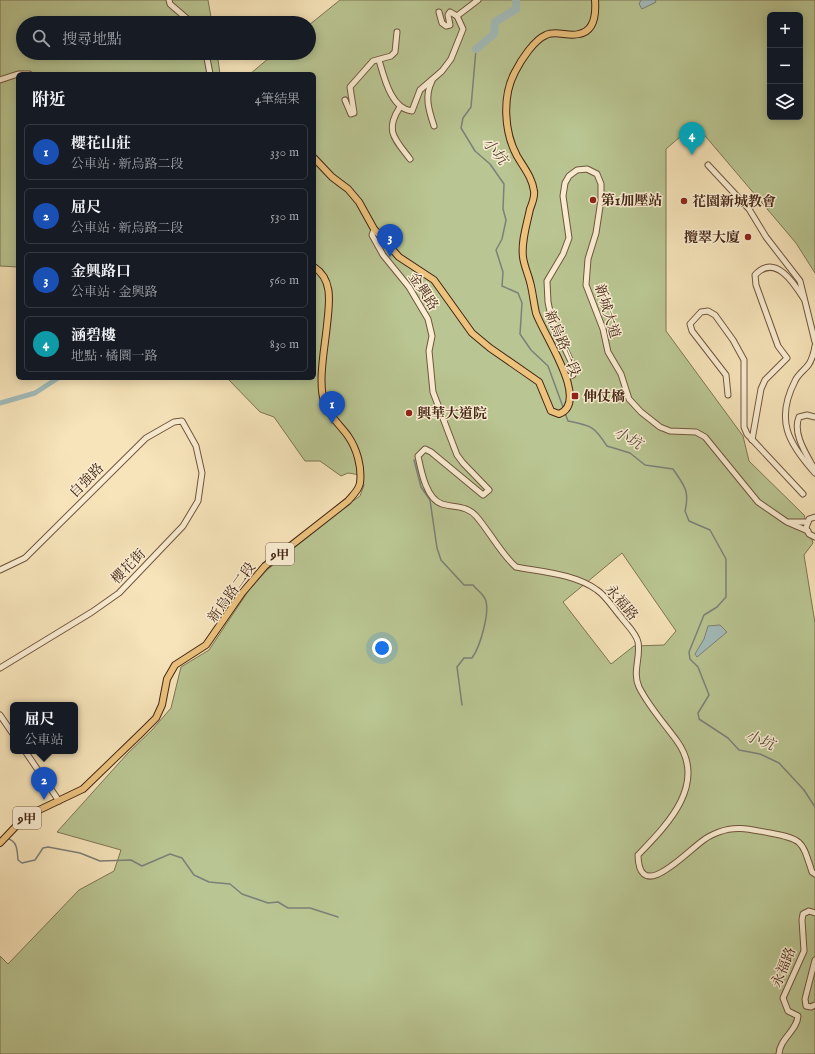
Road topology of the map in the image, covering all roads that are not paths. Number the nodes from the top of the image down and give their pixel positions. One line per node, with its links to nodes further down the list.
1 (168, 0): 5 (street)
2 (478, 0): 6 (street)
3 (596, 0): 26 (main road, 新烏路一段)
4 (439, 12): 6 (street)
5 (184, 16)
6 (457, 16): 12 (street)
7 (397, 32): 9 (street)
8 (207, 60): 10 (street)
9 (379, 60): 14 (street); 15 (street)
10 (210, 72)
11 (16, 75): 13 (street)
12 (433, 78): 15 (street); 16 (street)
13 (0, 80)
14 (345, 100)
15 (400, 107): 17 (street)
16 (434, 126)
17 (410, 159)
18 (316, 160): 20 (main road, 新烏路一段)
19 (708, 165): 22 (street)
20 (374, 229): 25 (street, 金興路); 26 (main road, 新烏路一段)
21 (316, 269): 43 (main road, 新烏路二段 / 9甲)
22 (804, 299): 23 (street); 30 (street)
23 (815, 342)
24 (815, 346): 31 (street)
25 (429, 351): 45 (street, 永福路)
26 (567, 377): 34 (street, 新城大道)
27 (728, 394): 30 (street)
28 (815, 417): 31 (street)
29 (189, 433): 38 (street, 自強路); 39 (street, 櫻花街)
30 (752, 440): 32 (street)
31 (815, 472)
32 (803, 494)
33 (815, 517): 35 (street)
34 (787, 522): 35 (street); 36 (street, 新城大道)
35 (808, 522): 36 (street)
36 (808, 531): 37 (street, 新城大道)
37 (815, 537)
38 (0, 570)
39 (0, 668)
40 (0, 715): 41 (street)
41 (10, 730)
42 (27, 754): 43 (street)
43 (59, 801): 44 (main road, 新烏路二段 / 9甲)
44 (0, 843)
45 (815, 874)
46 (815, 913): 49 (street, 永福路)
47 (815, 960): 48 (street, 永福路)
48 (815, 1005)
49 (779, 1054)

